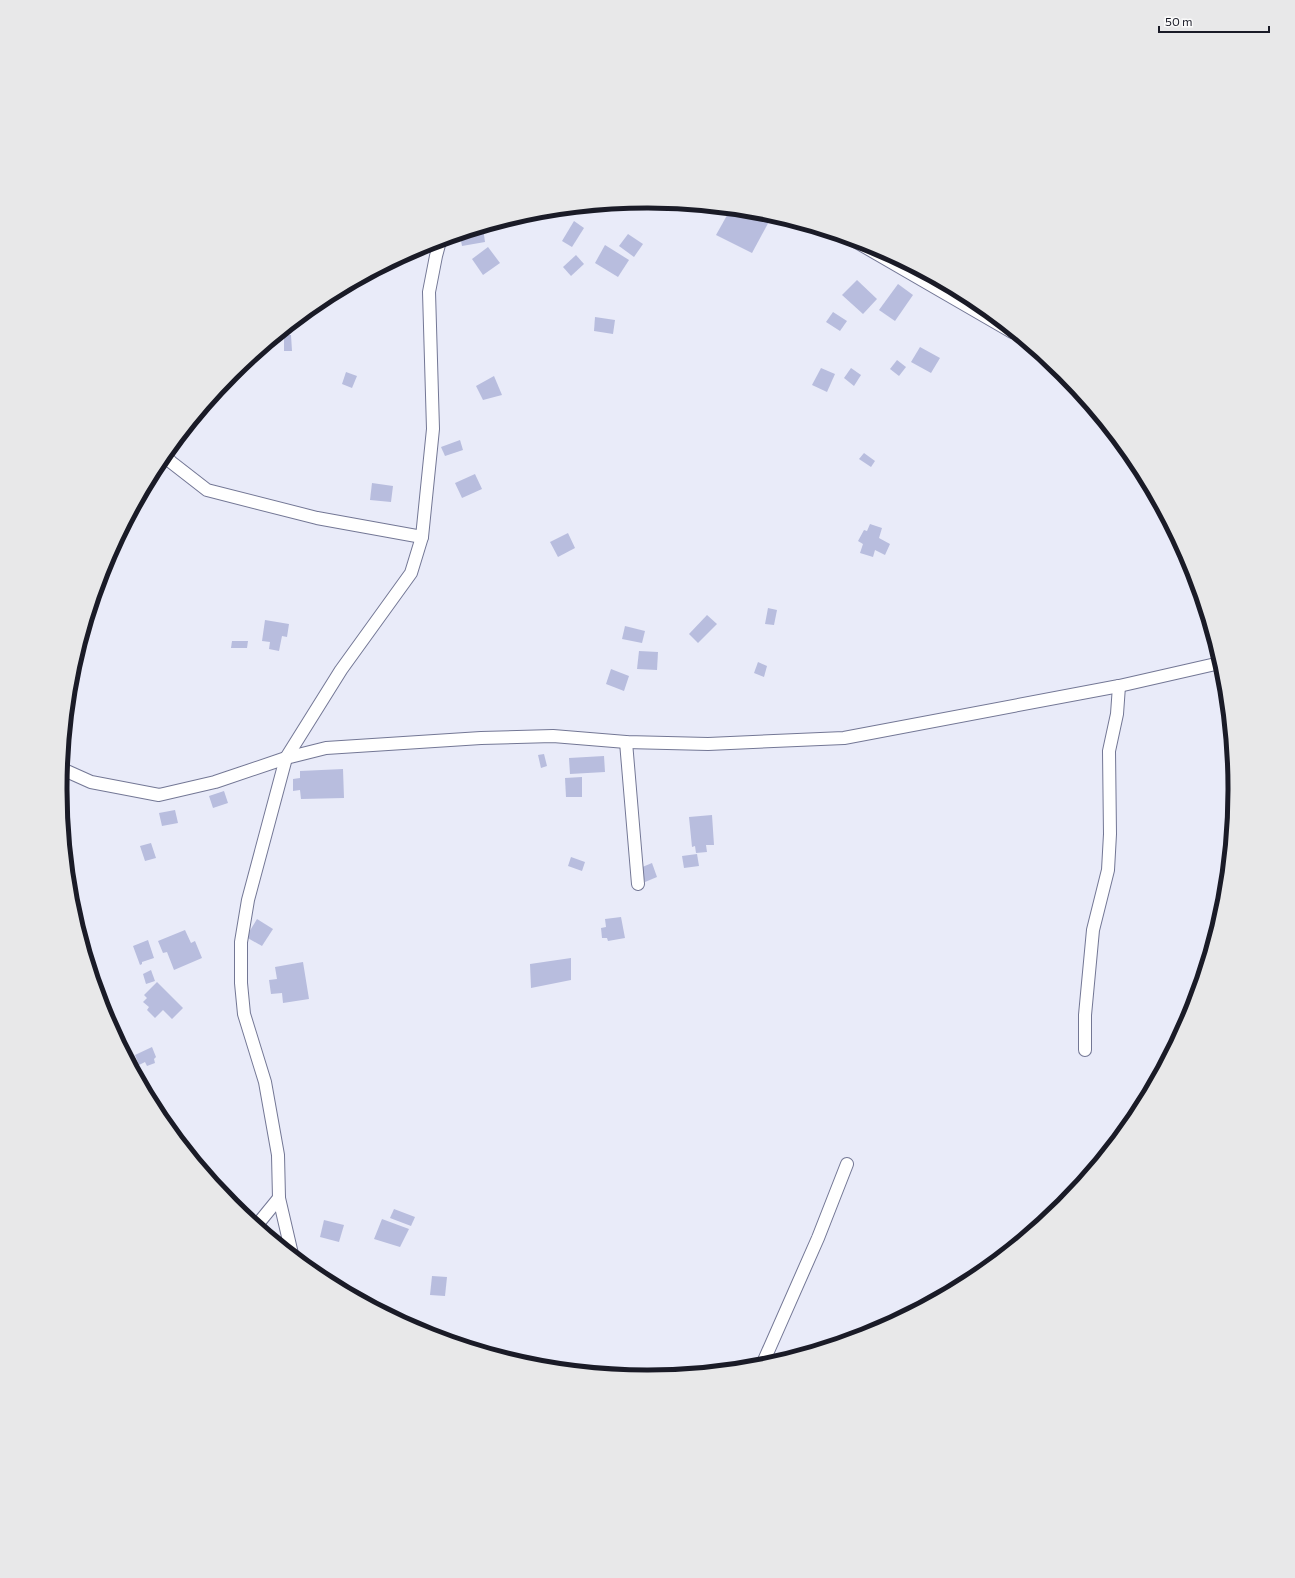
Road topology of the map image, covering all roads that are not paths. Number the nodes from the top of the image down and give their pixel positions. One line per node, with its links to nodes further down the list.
1 (438, 248): 5 (street)
2 (893, 263): 3 (street)
3 (983, 315)
4 (169, 460): 5 (street)
5 (422, 537): 9 (street)
6 (1214, 664): 7 (street)
7 (1119, 686): 8 (street); 12 (street)
8 (626, 742): 9 (street); 11 (street)
9 (286, 758): 10 (street); 14 (street)
10 (67, 771)
11 (638, 884)
12 (1085, 1050)
13 (847, 1164): 17 (street)
14 (279, 1198): 15 (street); 16 (street)
15 (260, 1221)
16 (290, 1247)
17 (766, 1357)

